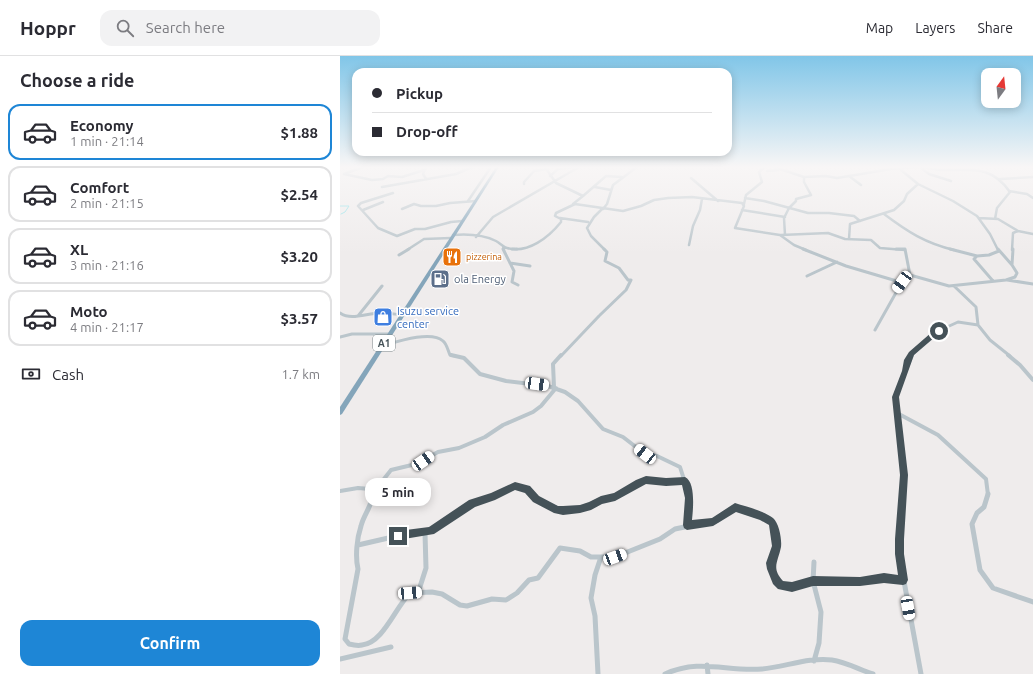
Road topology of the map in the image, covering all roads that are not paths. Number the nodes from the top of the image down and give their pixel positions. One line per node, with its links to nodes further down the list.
1 (383, 196): 25 (street)
2 (471, 196): 17 (street)
3 (479, 196): 18 (highway, A1)
4 (530, 196): 40 (street)
5 (583, 196): 20 (street)
6 (610, 196): 24 (street)
7 (647, 196): 15 (street)
8 (713, 196): 16 (street)
9 (808, 196): 23 (street)
10 (906, 196): 27 (street)
11 (942, 196): 30 (street)
12 (1007, 196): 31 (street)
13 (746, 198): 21 (street); 23 (street)
14 (702, 199): 15 (street); 16 (street); 43 (street)
15 (651, 200): 24 (street)
16 (718, 200): 21 (street)
17 (468, 201): 18 (street); 22 (street)
18 (476, 201): 32 (highway, A1)
19 (383, 202): 25 (street)
20 (572, 204): 24 (street); 29 (street)
21 (744, 204): 26 (street)
22 (402, 208)
23 (789, 208): 28 (street); 33 (street)
24 (602, 209): 34 (street)
25 (363, 210): 32 (street)
26 (742, 210): 28 (street); 37 (street)
27 (884, 214): 33 (street); 46 (street)
28 (785, 216): 38 (street)
29 (559, 218): 34 (street); 42 (street)
30 (979, 218): 31 (street); 44 (street)
31 (995, 219): 35 (street)
32 (462, 221): 39 (highway, A1)
33 (860, 221): 41 (street)
34 (588, 222): 69 (street)
35 (1018, 231): 36 (street); 49 (street)
36 (1033, 234)
37 (780, 235): 38 (street); 47 (street)
38 (785, 235): 41 (street)
39 (452, 236): 40 (street); 45 (street); 61 (highway, A1)
40 (476, 238): 42 (street)
41 (849, 238): 51 (street)
42 (503, 245): 48 (street)
43 (689, 245)
44 (999, 251): 46 (street); 49 (street)
45 (399, 255)
46 (977, 256): 54 (street)
47 (837, 262): 52 (street); 55 (street)
48 (510, 263): 50 (street); 56 (street)
49 (1012, 265): 53 (street)
50 (530, 266)
51 (910, 275): 55 (street); 59 (street)
52 (807, 276)
53 (1006, 280): 54 (street); 57 (street)
54 (993, 281): 59 (street)
55 (902, 282): 64 (street)
56 (518, 284)
57 (1033, 284)
58 (382, 286): 62 (street)
59 (954, 286): 63 (street)
60 (340, 313): 62 (street)
61 (402, 315): 62 (street); 65 (highway, A1)
62 (358, 316)
63 (978, 325): 68 (street); 71 (street)
64 (875, 330)
65 (390, 334): 66 (street); 67 (highway, A1)
66 (340, 337)
67 (382, 346): 69 (street); 70 (highway, A1)
68 (1033, 380)
69 (555, 387): 72 (street); 73 (street)
70 (340, 412)
71 (897, 413): 80 (street); 83 (street)
72 (685, 481): 75 (street); 76 (street)
73 (370, 489): 74 (street); 77 (street)
74 (340, 491)
75 (687, 525): 78 (street); 81 (street)
76 (425, 533): 77 (street); 82 (street)
77 (358, 545): 82 (street)
78 (601, 557): 82 (street); 88 (street)
79 (814, 562): 81 (street)
80 (903, 580): 81 (street); 92 (street)
81 (813, 581): 86 (street)
82 (418, 593)
83 (1033, 602)
84 (391, 647): 85 (street)
85 (340, 659)
86 (814, 661): 87 (street); 91 (street)
87 (707, 665): 89 (street); 90 (street)
88 (598, 674)
89 (665, 674)
90 (708, 674)
91 (873, 674)
92 (921, 674)

